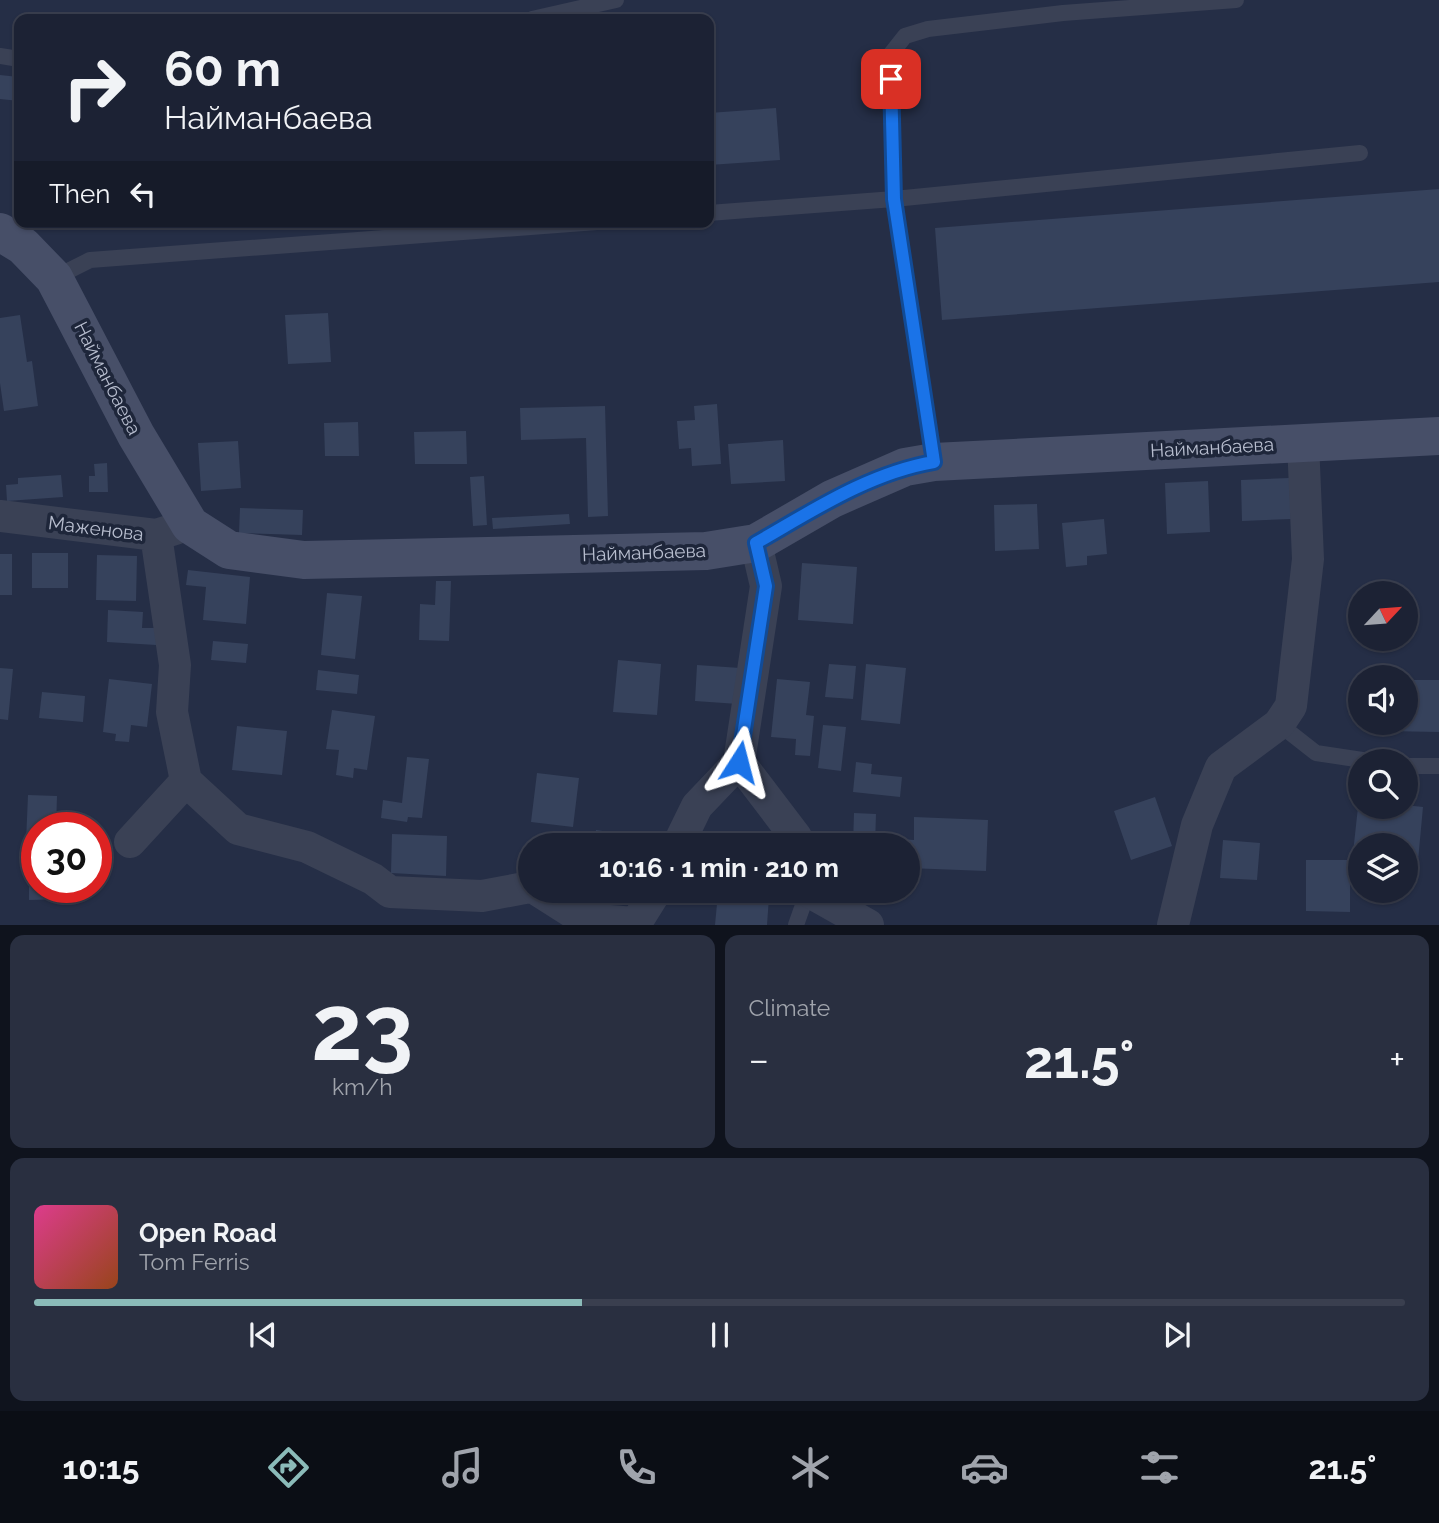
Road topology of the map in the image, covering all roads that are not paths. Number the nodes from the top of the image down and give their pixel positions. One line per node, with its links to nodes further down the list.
1 (616, 0): 3 (lane)
2 (1236, 0): 5 (lane)
3 (554, 14)
4 (1360, 153): 5 (lane)
5 (894, 199): 6 (lane); 12 (lane)
6 (714, 214)
7 (517, 228): 9 (lane)
8 (0, 232): 9 (main road, Найманбаева)
9 (54, 278): 14 (main road, Найманбаева)
10 (1439, 436): 11 (main road, Найманбаева)
11 (1303, 442): 12 (main road, Найманбаева); 16 (street)
12 (934, 462): 15 (main road, Найманбаева)
13 (0, 516): 14 (street, Маженова)
14 (173, 530): 15 (main road, Найманбаева); 21 (street)
15 (756, 543): 18 (street)
16 (1279, 724): 17 (lane); 33 (street)
17 (1348, 758)
18 (739, 762): 22 (street); 23 (street)
19 (1418, 766): 20 (lane)
20 (1439, 766)
21 (186, 781): 24 (street); 25 (street)
22 (684, 833)
23 (793, 833)
24 (130, 842)
25 (518, 890)
26 (558, 903): 30 (street)
27 (651, 903): 30 (street)
28 (803, 903): 31 (lane)
29 (829, 903): 32 (street)
30 (642, 924)
31 (796, 925)
32 (868, 925)
33 (1173, 925)

